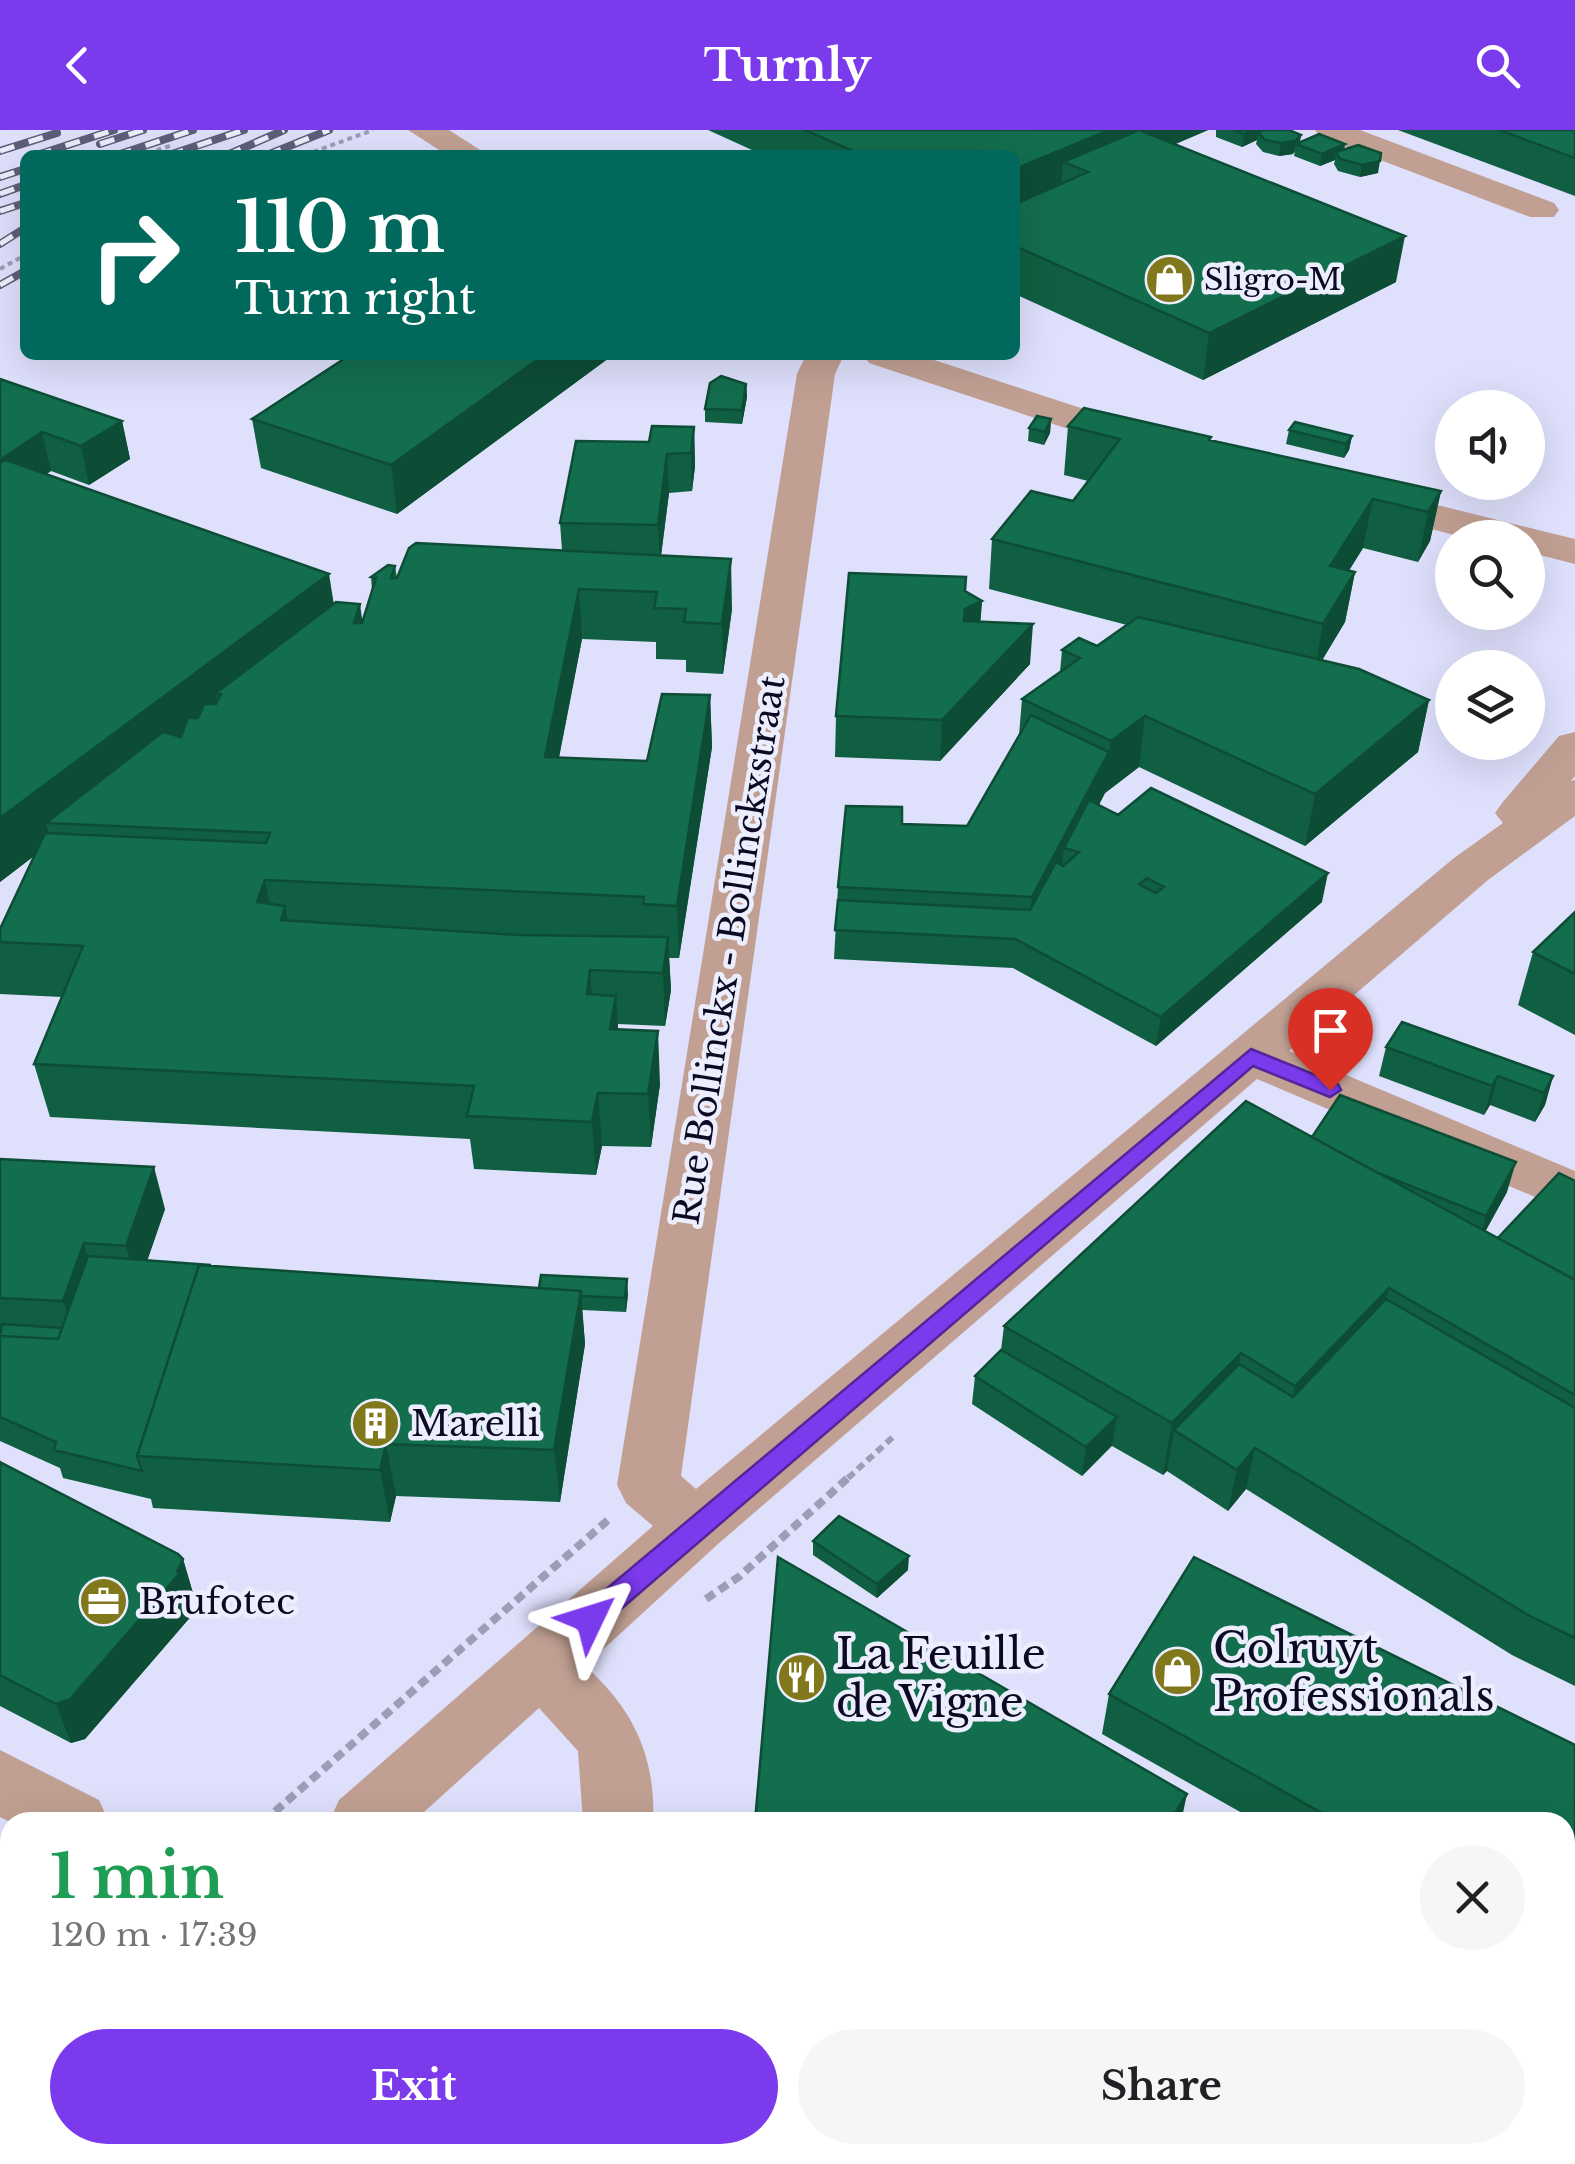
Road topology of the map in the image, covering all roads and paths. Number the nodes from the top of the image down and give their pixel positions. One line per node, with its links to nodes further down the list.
1 (373, 130): 6 (path)
2 (1331, 130): 8 (street)
3 (435, 132): 7 (street)
4 (173, 145): 5 (path)
5 (159, 150)
6 (319, 150)
7 (464, 150)
8 (1542, 210)
9 (823, 360): 21 (street, Rue Bollinckx - Bollinckxstraat)
10 (897, 360): 11 (street)
11 (1178, 451)
12 (1325, 489): 13 (street)
13 (1446, 520)
14 (1545, 544): 15 (street)
15 (1575, 552)
16 (1575, 746): 18 (street)
17 (1575, 794): 18 (street)
18 (1471, 869): 19 (street)
19 (1251, 1056): 20 (street); 21 (street)
20 (1575, 1194)
21 (696, 1526): 22 (street)
22 (537, 1666): 25 (street); 26 (street)
23 (0, 1781): 24 (street)
24 (56, 1812)
25 (375, 1812)
26 (619, 1812)

